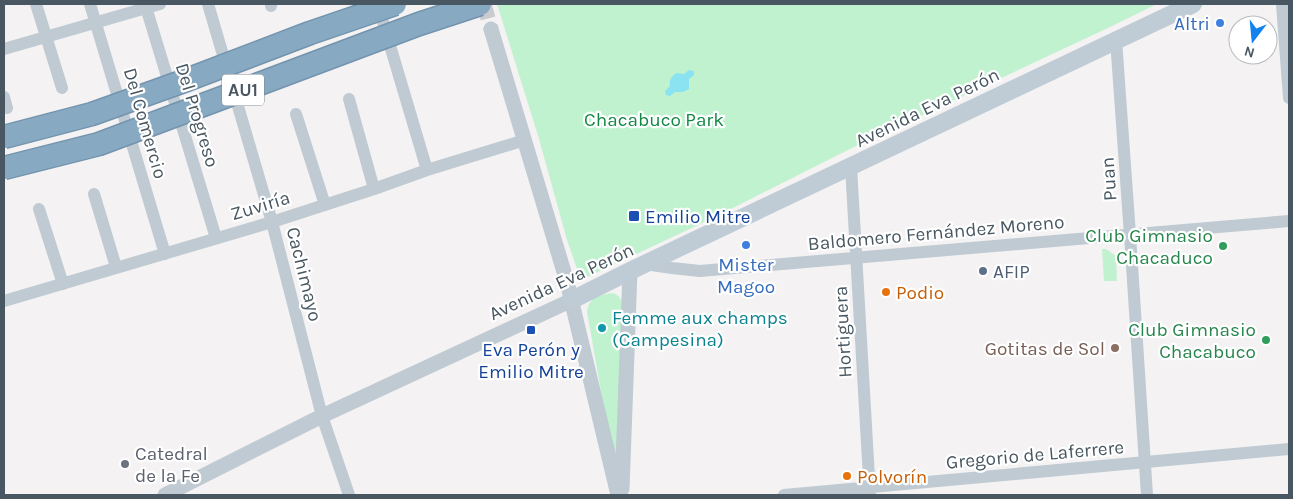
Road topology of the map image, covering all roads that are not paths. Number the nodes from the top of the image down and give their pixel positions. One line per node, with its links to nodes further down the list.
1 (36, 4): 13 (street)
2 (90, 4): 11 (street, Del Comercio)
3 (160, 4): 10 (street)
4 (208, 4): 30 (street, Cachimayo)
5 (378, 4): 24 (street)
6 (395, 4): 20 (highway, AU1, bridge)
7 (480, 4): 23 (highway, AU1, bridge)
8 (1193, 4): 14 (main road, Avenida Eva Perón)
9 (1282, 4): 17 (street)
10 (145, 6): 11 (street); 32 (street, Del Progreso)
11 (96, 22): 13 (street); 33 (street, Del Comercio)
12 (491, 29): 21 (street)
13 (46, 37): 15 (street); 16 (street)
14 (1116, 40): 22 (main road, Avenida Eva Perón); 31 (street, Puan)
15 (4, 49)
16 (62, 88)
17 (1289, 98)
18 (349, 99): 25 (street)
19 (296, 114): 27 (street)
20 (4, 138)
21 (525, 140): 24 (street, Zuviría); 38 (street)
22 (851, 167): 34 (street, Hortiguera); 36 (main road, Avenida Eva Perón)
23 (4, 168)
24 (427, 170): 25 (street, Zuviría)
25 (374, 189): 27 (street, Zuviría)
26 (94, 194): 35 (street)
27 (325, 205): 30 (street, Zuviría)
28 (40, 210): 37 (street)
29 (1289, 221): 31 (street, Baldomero Fernández Moreno)
30 (272, 222): 32 (street, Zuviría); 40 (street, Cachimayo)
31 (1130, 235): 34 (street, Baldomero Fernández Moreno); 42 (street, Puan)
32 (216, 238): 33 (street, Zuviría)
33 (165, 254): 35 (street, Zuviría)
34 (856, 257): 36 (street, Baldomero Fernández Moreno); 43 (street, Hortiguera)
35 (116, 267): 37 (street, Zuviría)
36 (638, 268): 38 (main road, Avenida Eva Perón); 46 (street)
37 (63, 284): 39 (street, Zuviría)
38 (572, 300): 40 (street, Avenida Eva Perón); 46 (street)
39 (4, 301)
40 (322, 416): 44 (street, Avenida Eva Perón); 45 (street, Cachimayo)
41 (1289, 449): 42 (street, Gregorio de Laferrere)
42 (1144, 462): 43 (street, Gregorio de Laferrere); 48 (street, Puan)
43 (870, 492): 47 (street, Gregorio de Laferrere)
44 (165, 495)
45 (349, 495)
46 (620, 495)
47 (784, 495)
48 (1147, 495)

